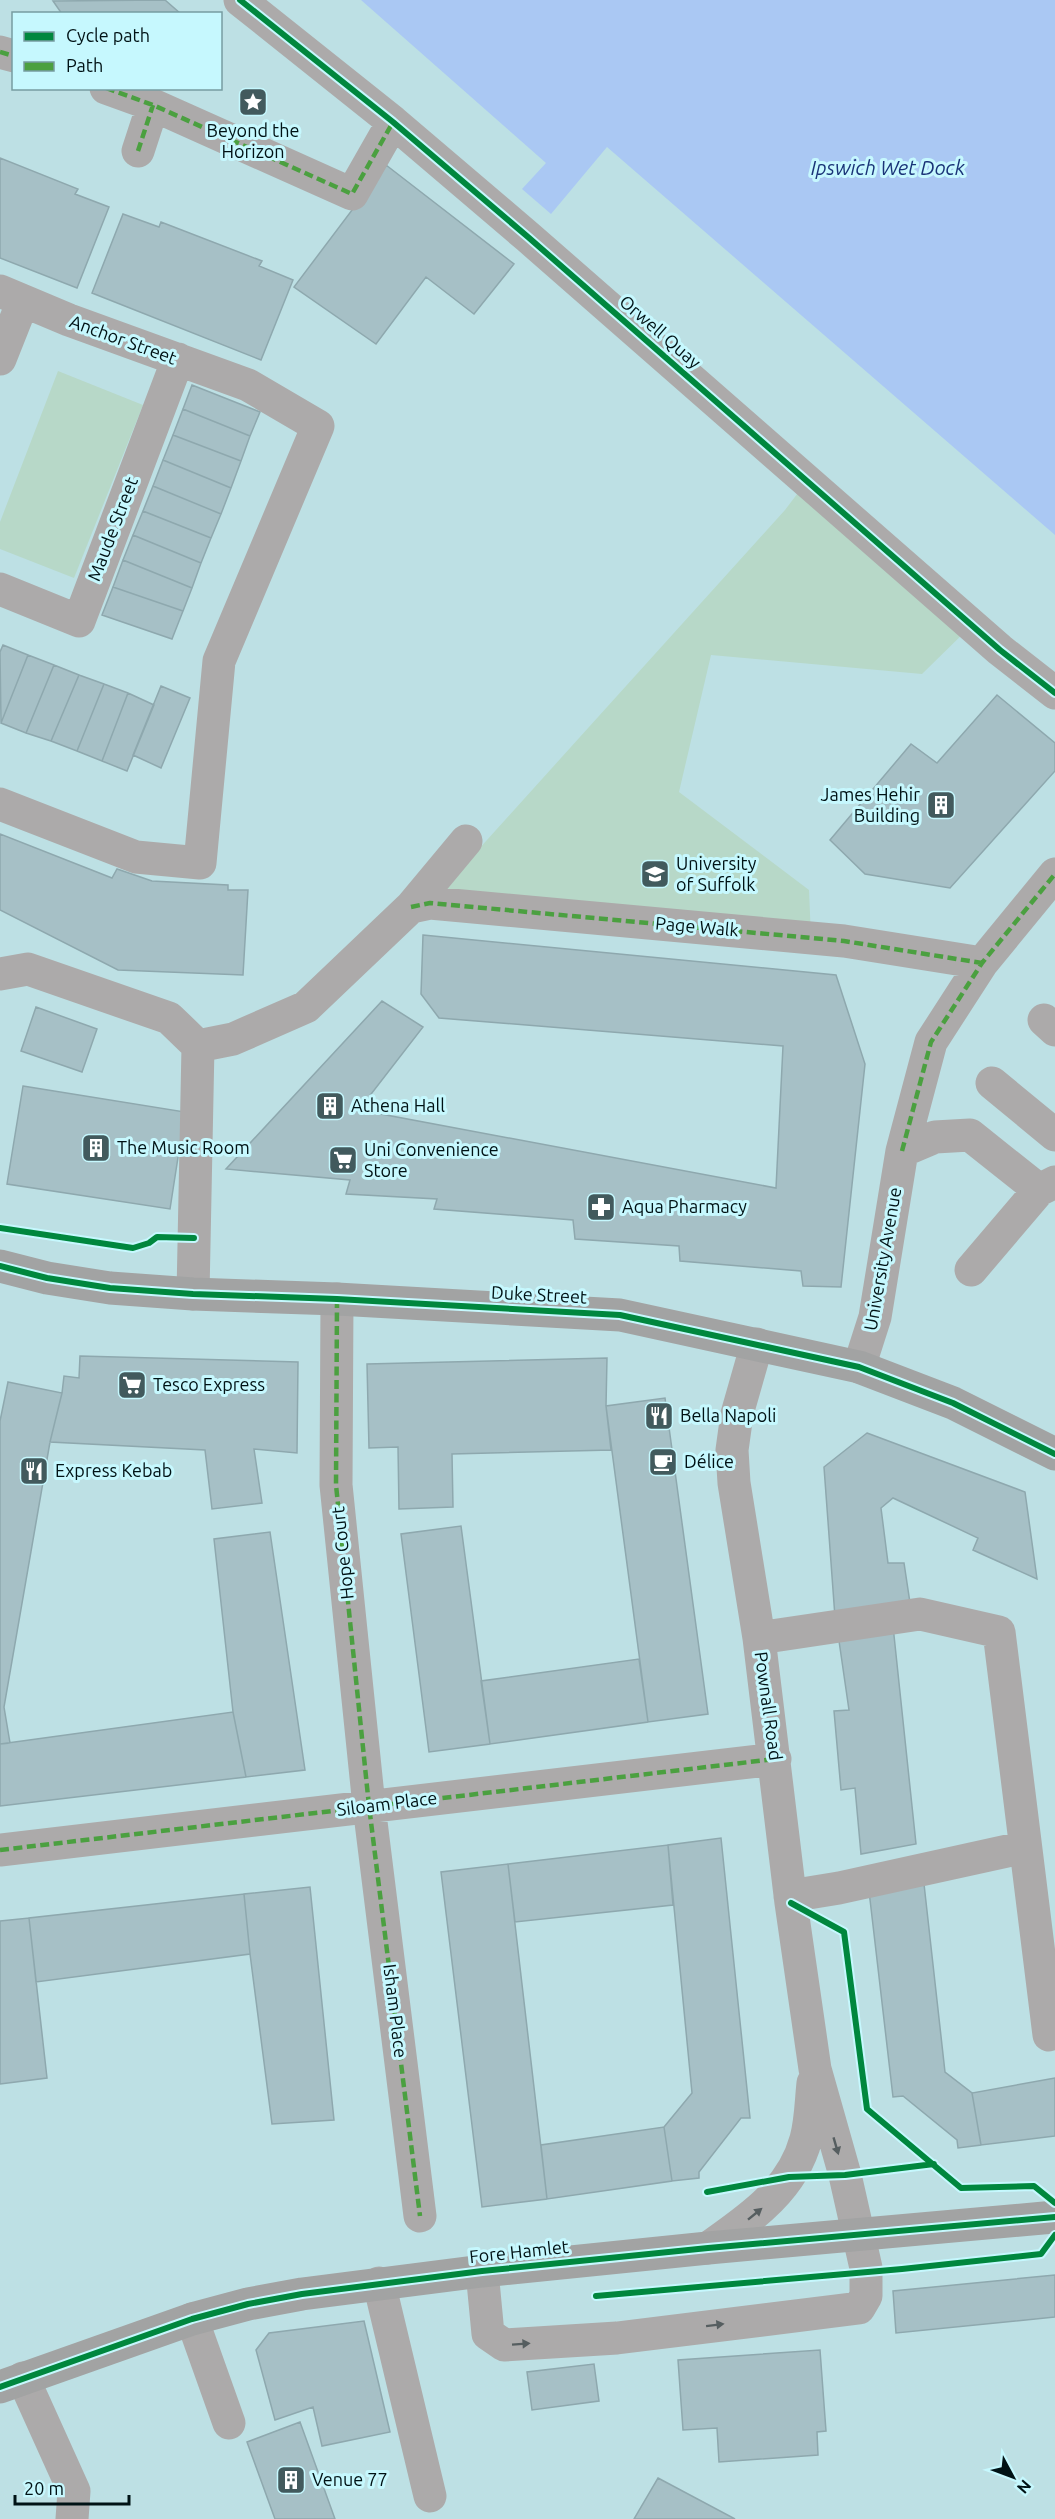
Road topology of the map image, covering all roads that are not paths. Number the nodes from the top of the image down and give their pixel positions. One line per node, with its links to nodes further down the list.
1 (240, 0): 4 (street, Orwell Quay)
2 (112, 90): 3 (street)
3 (153, 105): 4 (street); 5 (street)
4 (393, 122): 10 (street, Orwell Quay)
5 (138, 151)
6 (12, 296): 7 (street); 8 (street, Anchor Street)
7 (0, 359)
8 (178, 359): 9 (street, Maude Street); 11 (street, Anchor Street)
9 (0, 589)
10 (1055, 693)
11 (0, 804)
12 (466, 840): 14 (street)
13 (1055, 874): 15 (street, University Avenue)
14 (411, 907): 15 (street, Page Walk); 17 (street)
15 (982, 963): 20 (street, University Avenue)
16 (0, 974): 17 (street)
17 (198, 1046): 24 (street)
18 (992, 1083): 19 (street)
19 (1055, 1135)
20 (902, 1151): 21 (street); 27 (street, University Avenue)
21 (1047, 1186): 23 (street)
22 (0, 1266): 24 (main road, Duke Street)
23 (971, 1270)
24 (193, 1294): 25 (main road, Duke Street)
25 (337, 1299): 26 (main road, Duke Street); 31 (street, Hope Court)
26 (757, 1344): 27 (main road, Duke Street); 29 (street, Pownall Road)
27 (859, 1367): 28 (main road, Duke Street)
28 (1055, 1454)
29 (759, 1638): 30 (street, Pownall Road); 32 (street)
30 (775, 1759): 31 (street, Siloam Place); 34 (street, Pownall Road)
31 (369, 1806): 33 (street, Siloam Place); 37 (street, Isham Place)
32 (1025, 1847): 34 (street); 35 (street)
33 (0, 1850)
34 (790, 1896): 36 (street, Pownall Road)
35 (1049, 2035)
36 (815, 2069): 39 (street, Pownall Road, one-way to 39); 40 (street, Pownall Road, one-way to 36)
37 (420, 2216)
38 (1055, 2217): 39 (main road, Fore Hamlet)
39 (860, 2236): 40 (main road, Fore Hamlet); 41 (street, Pownall Road, one-way to 39)
40 (708, 2248): 41 (main road, Fore Hamlet)
41 (482, 2271): 42 (main road, Fore Hamlet)
42 (379, 2283): 43 (main road, Fore Hamlet); 46 (street)
43 (192, 2319): 44 (main road, Fore Hamlet); 45 (street)
44 (11, 2382): 47 (street)
45 (229, 2423)
46 (430, 2496)
47 (72, 2519)

